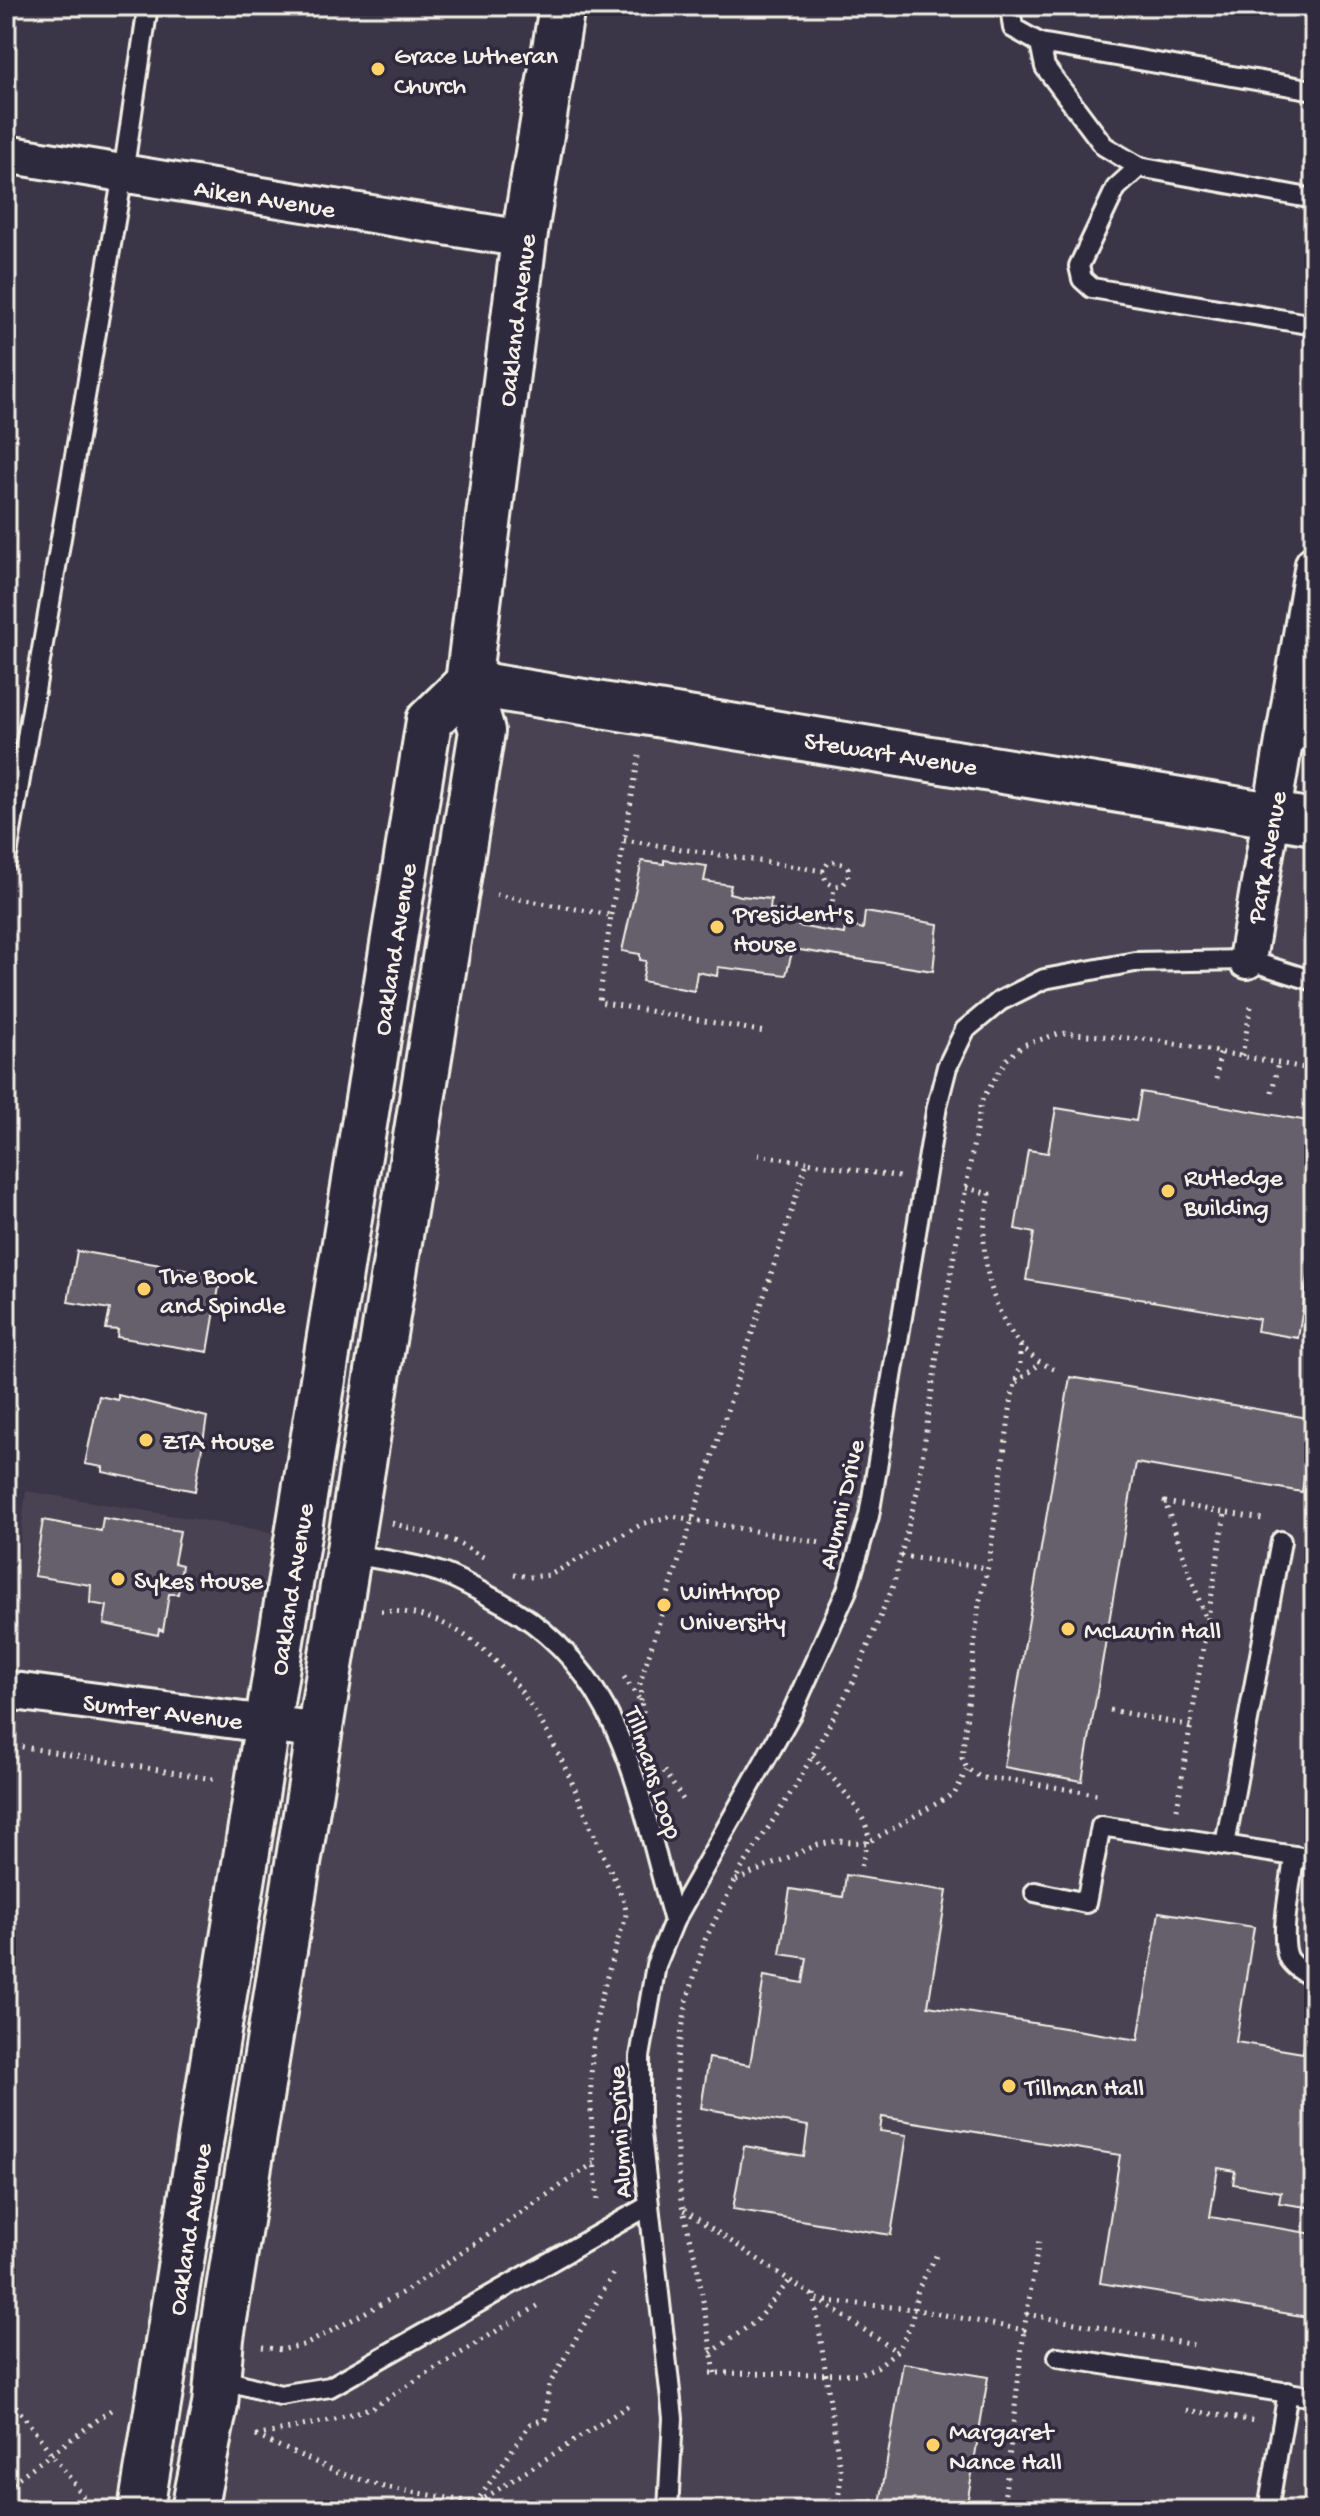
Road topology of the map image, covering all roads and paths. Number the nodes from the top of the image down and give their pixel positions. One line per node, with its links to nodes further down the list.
1 (148, 6): 8 (lane)
2 (562, 6): 10 (main road, Oakland Avenue)
3 (1010, 6): 4 (lane)
4 (1040, 43): 5 (lane); 7 (lane)
5 (1314, 90)
6 (6, 154): 8 (street, Aiken Avenue)
7 (1139, 167): 9 (lane); 11 (lane)
8 (123, 174): 10 (street, Aiken Avenue); 20 (lane)
9 (1314, 199)
10 (524, 239): 13 (main road, Oakland Avenue)
11 (1314, 325)
12 (1314, 564): 14 (street, Park Avenue)
13 (468, 683): 18 (main road, Stewart Avenue); 54 (main road, Oakland Avenue); 56 (main road, Oakland Avenue)
14 (1300, 739): 18 (street, Park Avenue)
15 (624, 753): 16 (path)
16 (639, 756): 17 (path); 19 (path)
17 (654, 758)
18 (1294, 818): 30 (street, Park Avenue)
19 (624, 840): 21 (path); 27 (path)
20 (6, 861)
21 (823, 871): 23 (path); 23 (path)
22 (495, 880): 24 (path)
23 (834, 886): 28 (path)
24 (493, 895): 26 (path); 27 (path)
25 (1314, 901): 29 (path)
26 (491, 910)
27 (611, 915): 33 (path)
28 (830, 925)
29 (1310, 928)
30 (1247, 960): 31 (lane, Alumni Drive); 42 (lane, Alumni Drive)
31 (1314, 981)
32 (1252, 1001): 35 (path)
33 (765, 1032)
34 (1220, 1052): 35 (path); 38 (path); 43 (path)
35 (1242, 1056): 36 (path)
36 (1278, 1063): 37 (path); 39 (path)
37 (1314, 1074)
38 (1216, 1079)
39 (1272, 1092)
40 (758, 1155): 41 (path)
41 (807, 1162): 42 (path); 50 (path)
42 (924, 1183): 81 (lane, Alumni Drive)
43 (966, 1188): 44 (path); 57 (path)
44 (1020, 1346): 45 (path); 47 (path)
45 (1040, 1364): 46 (path); 47 (path)
46 (1057, 1370)
47 (1015, 1384): 58 (path)
48 (392, 1507): 52 (path)
49 (1225, 1513): 51 (path); 61 (path); 61 (path)
50 (694, 1520): 55 (path); 59 (path); 63 (path)
51 (1270, 1521)
52 (389, 1522)
53 (1281, 1541): 75 (lane)
54 (298, 1543): 56 (main road); 65 (main road, Oakland Avenue)
55 (821, 1543)
56 (350, 1553): 67 (main road, Oakland Avenue); 81 (lane, Tillmans Loop)
57 (901, 1556): 58 (path); 69 (path)
58 (988, 1568): 70 (path)
59 (514, 1574)
60 (372, 1612): 83 (path)
61 (1208, 1626): 66 (path)
62 (6, 1690): 65 (street, Sumter Avenue)
63 (641, 1702)
64 (1110, 1710): 66 (path)
65 (268, 1722): 67 (street, Sumter Avenue); 117 (main road, Oakland Avenue)
66 (1192, 1726): 73 (path)
67 (320, 1731): 102 (main road, Oakland Avenue)
68 (6, 1744): 71 (path)
69 (812, 1756): 74 (path); 79 (path)
70 (967, 1769): 72 (path); 74 (path)
71 (220, 1780)
72 (1106, 1796)
73 (1165, 1807)
74 (867, 1843): 78 (path); 79 (path)
75 (1225, 1845): 76 (lane); 80 (lane)
76 (1294, 1856): 77 (lane); 82 (lane)
77 (1314, 1859)
78 (861, 1866)
79 (736, 1880): 86 (path)
80 (1035, 1892)
81 (674, 1921): 85 (lane, Alumni Drive)
82 (1314, 1978)
83 (594, 2163): 84 (path); 97 (path)
84 (598, 2200)
85 (648, 2206): 102 (lane); 122 (lane, Alumni Drive)
86 (683, 2209): 90 (path); 99 (path)
87 (1039, 2240): 94 (path)
88 (937, 2254): 93 (path)
89 (613, 2274): 115 (path)
90 (791, 2279): 91 (path); 99 (path)
91 (813, 2293): 92 (path); 101 (path)
92 (826, 2301): 93 (path); 98 (path)
93 (913, 2309): 95 (path); 98 (path)
94 (1026, 2314): 95 (path); 96 (path)
95 (1024, 2330): 103 (path)
96 (1194, 2345)
97 (261, 2347)
98 (896, 2351): 101 (path)
99 (711, 2353): 101 (path)
100 (1058, 2357): 105 (lane)
101 (825, 2373): 123 (path)
102 (218, 2378): 118 (main road, Oakland Avenue)
103 (1019, 2382): 104 (path); 124 (path)
104 (1027, 2384)
105 (1288, 2392): 107 (lane); 125 (lane)
106 (6, 2393): 113 (path)
107 (1314, 2397)
108 (631, 2404): 115 (path)
109 (118, 2405): 113 (path)
110 (1187, 2410): 111 (path)
111 (1255, 2421)
112 (244, 2430): 115 (path)
113 (51, 2454): 114 (path); 116 (path)
114 (6, 2487)
115 (479, 2502): 119 (path); 120 (path); 121 (path)
116 (94, 2510)
117 (141, 2510)
118 (194, 2510)
119 (471, 2510)
120 (486, 2510)
121 (538, 2510)
122 (668, 2510)
123 (837, 2510)
124 (1003, 2510)
125 (1268, 2510)

